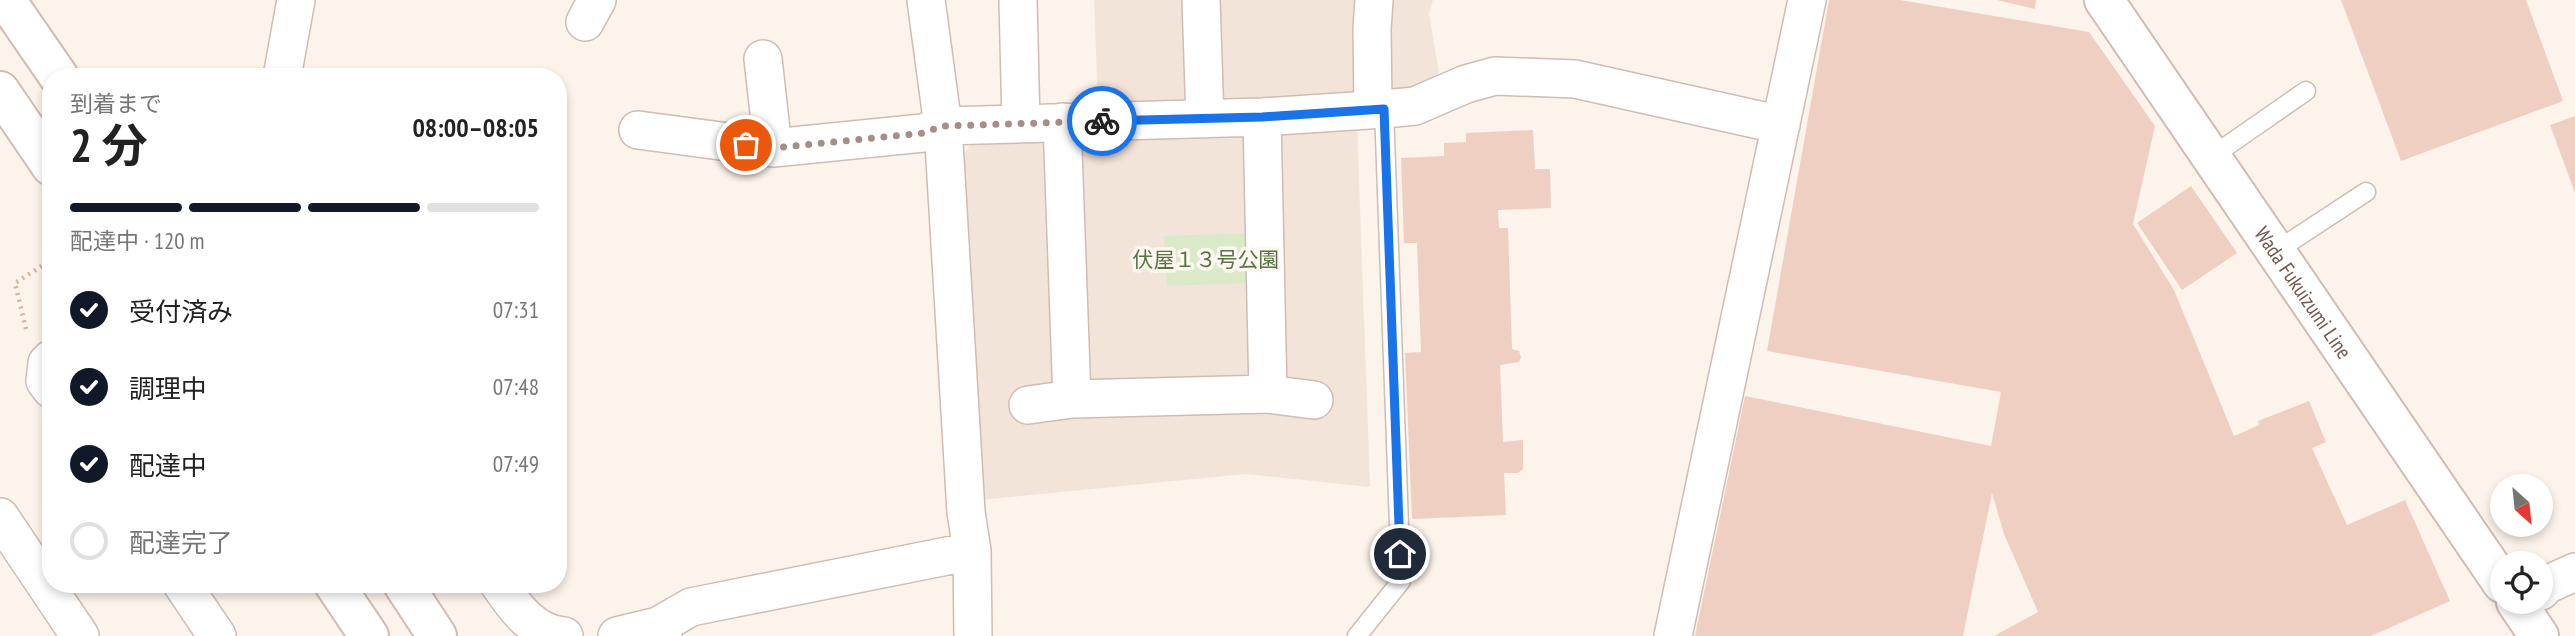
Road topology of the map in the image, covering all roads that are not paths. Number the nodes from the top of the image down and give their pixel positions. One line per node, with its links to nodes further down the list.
1 (6, 0): 10 (main road)
2 (296, 0): 11 (street)
3 (926, 0): 20 (street)
4 (1018, 0): 18 (street)
5 (1201, 0): 16 (street)
6 (1374, 0): 14 (street)
7 (1807, 0): 19 (street)
8 (2104, 0): 24 (main road, Wada Fukuizumi Line)
9 (763, 60): 22 (street)
10 (53, 68)
11 (284, 68)
12 (0, 91): 23 (main road)
13 (2306, 91): 24 (lane)
14 (1378, 109): 15 (street); 19 (street); 50 (lane)
15 (1262, 117): 16 (street); 27 (street)
16 (1205, 119): 17 (street)
17 (1062, 122): 18 (street); 28 (street)
18 (1021, 123): 20 (street)
19 (1781, 125): 51 (street)
20 (943, 126): 22 (street); 32 (street)
21 (638, 130): 22 (street)
22 (773, 148)
23 (42, 153)
24 (2211, 157): 26 (main road, Wada Fukuizumi Line)
25 (2366, 192): 26 (lane)
26 (2276, 251): 33 (main road, Wada Fukuizumi Line)
27 (1268, 394): 28 (street); 29 (street)
28 (1072, 399): 30 (street)
29 (1314, 400)
30 (1028, 405)
31 (0, 517): 35 (street)
32 (972, 551): 42 (street); 49 (street)
33 (2490, 565)
34 (2575, 572): 36 (street)
35 (42, 579)
36 (2553, 582)
37 (51, 593): 43 (street)
38 (188, 593): 44 (street)
39 (340, 593): 45 (main road)
40 (408, 593): 46 (main road)
41 (505, 593): 47 (street)
42 (661, 631): 48 (street)
43 (80, 636)
44 (217, 636)
45 (369, 636)
46 (437, 636)
47 (564, 636)
48 (617, 636)
49 (972, 636)
50 (1357, 636)
51 (1673, 636)

